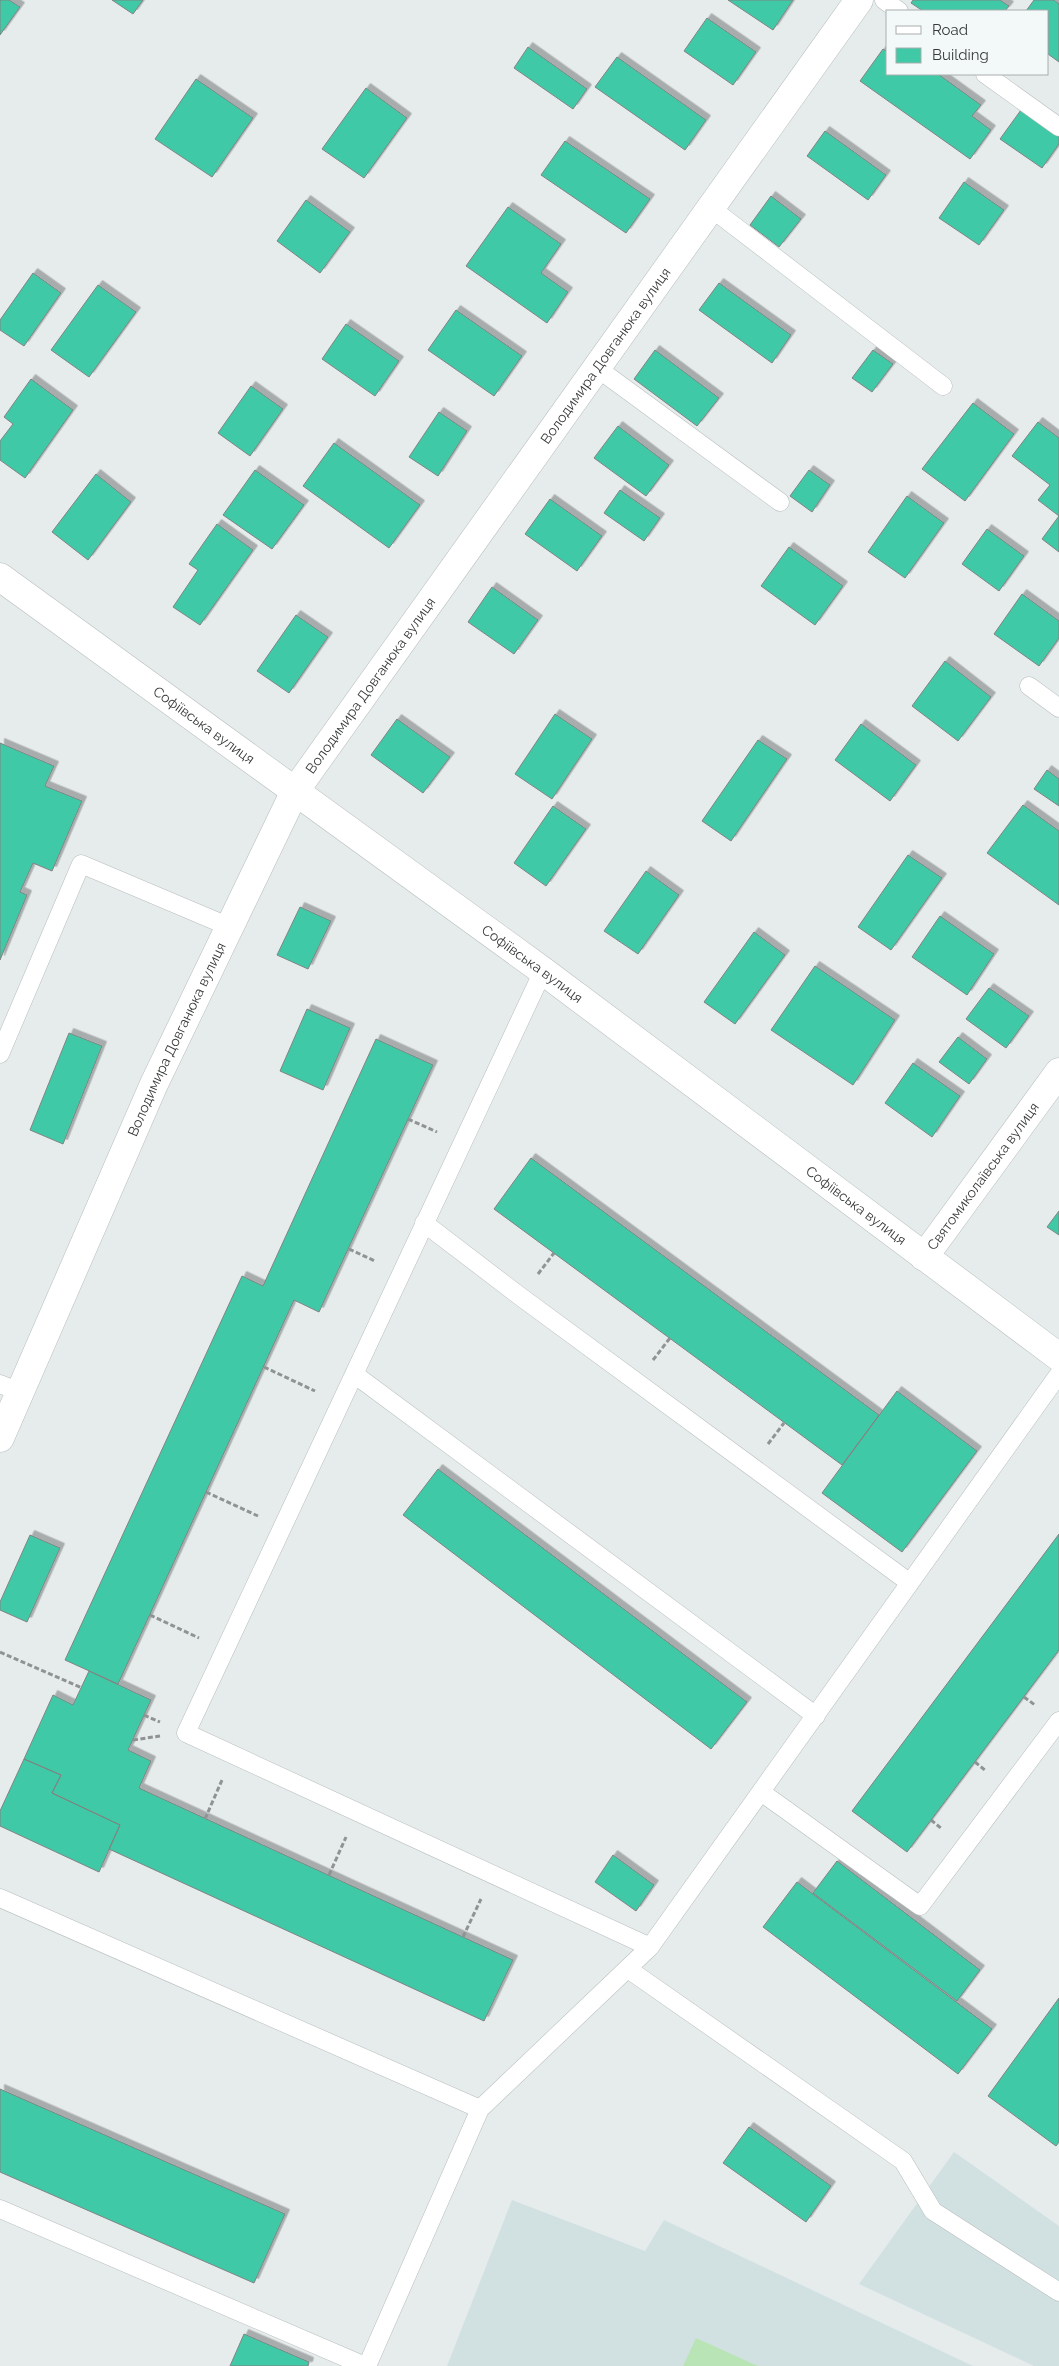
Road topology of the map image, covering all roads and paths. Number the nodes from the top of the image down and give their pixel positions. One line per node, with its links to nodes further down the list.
1 (860, 0): 6 (main road, Володимира Довганюка вулиця)
2 (884, 0): 3 (lane)
3 (898, 10)
4 (986, 75): 5 (lane)
5 (1059, 127)
6 (710, 208): 7 (main road, Володимира Довганюка вулиця); 8 (lane)
7 (597, 368): 9 (lane); 13 (main road, Володимира Довганюка вулиця)
8 (943, 386)
9 (780, 502)
10 (0, 577): 13 (main road, Софіївська вулиця)
11 (1029, 686): 12 (lane)
12 (1059, 708)
13 (295, 791): 14 (main road, Володимира Довганюка вулиця); 15 (main road, Софіївська вулиця)
14 (230, 927): 16 (lane); 24 (main road, Володимира Довганюка вулиця)
15 (542, 971): 18 (lane); 19 (main road, Софіївська вулиця)
16 (0, 1054)
17 (1059, 1072): 19 (main road, Святомиколаївська вулиця)
18 (424, 1223): 22 (lane); 29 (lane)
19 (924, 1257): 20 (main road, Софіївська вулиця)
20 (1059, 1357)
21 (264, 1367): 25 (path)
22 (354, 1374): 25 (lane); 34 (lane)
23 (1059, 1374): 29 (lane)
24 (10, 1388): 26 (main road, Володимира Довганюка вулиця)
25 (340, 1403): 28 (lane)
26 (0, 1438)
27 (206, 1492): 28 (path)
28 (282, 1527): 31 (lane)
29 (910, 1583): 34 (lane)
30 (150, 1615): 31 (path)
31 (224, 1650): 36 (lane)
32 (0, 1652): 33 (path)
33 (82, 1688)
34 (816, 1716): 37 (lane)
35 (1059, 1721): 37 (lane)
36 (234, 1755): 38 (lane); 39 (path)
37 (761, 1792): 44 (lane)
38 (358, 1812): 40 (lane); 41 (path)
39 (205, 1819)
40 (492, 1874): 43 (path); 44 (lane)
41 (329, 1875)
42 (0, 1898): 46 (lane)
43 (464, 1937)
44 (650, 1946): 45 (lane)
45 (628, 1969): 46 (lane); 48 (lane)
46 (480, 2109): 49 (lane)
47 (0, 2209): 49 (lane)
48 (1059, 2292)
49 (366, 2366)

